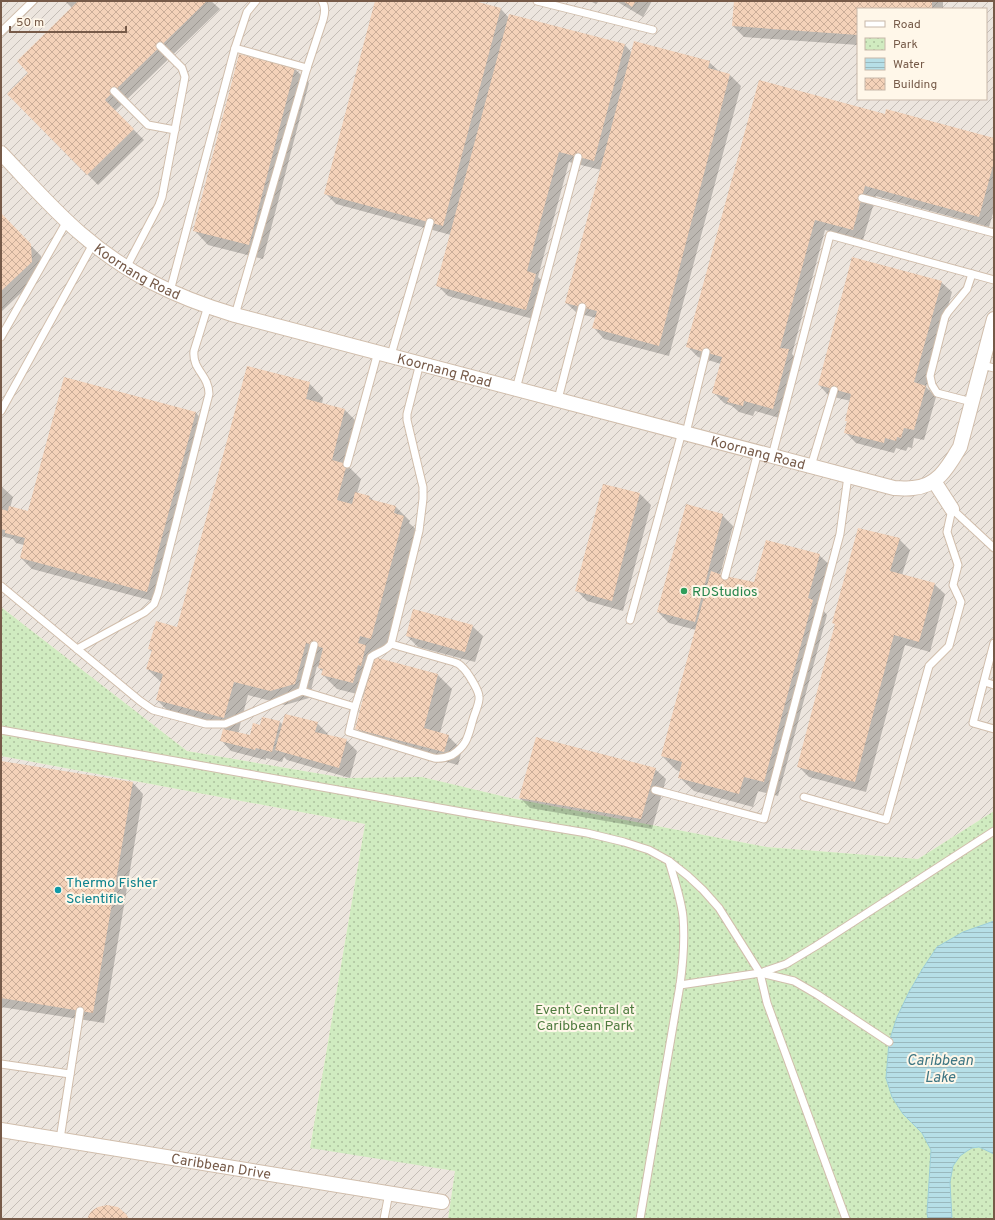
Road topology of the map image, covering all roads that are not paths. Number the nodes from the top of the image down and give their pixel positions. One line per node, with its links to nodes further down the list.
1 (33, 1): 6 (lane)
2 (256, 1): 8 (lane)
3 (322, 1): 9 (lane)
4 (537, 1): 5 (lane)
5 (653, 30)
6 (1, 32)
7 (160, 46): 11 (lane)
8 (235, 48): 9 (lane); 22 (lane)
9 (307, 68): 25 (lane)
10 (114, 91): 11 (lane)
11 (174, 130): 19 (lane)
12 (1, 153): 15 (street, Koornang Road)
13 (578, 157): 32 (lane)
14 (862, 198): 17 (lane)
15 (67, 221): 18 (street, Koornang Road); 27 (lane)
16 (430, 222): 29 (lane)
17 (994, 233)
18 (93, 244): 19 (street, Koornang Road); 36 (lane)
19 (126, 268): 22 (street, Koornang Road)
20 (972, 274): 21 (lane); 35 (lane); 39 (lane)
21 (994, 280)
22 (170, 291): 23 (street, Koornang Road)
23 (208, 306): 25 (street, Koornang Road); 52 (lane)
24 (582, 307): 34 (lane)
25 (234, 315): 29 (street, Koornang Road)
26 (994, 319): 31 (street, Koornang Road)
27 (1, 337)
28 (706, 352): 37 (lane)
29 (384, 354): 30 (street, Koornang Road); 40 (lane)
30 (420, 363): 32 (street, Koornang Road); 49 (lane)
31 (988, 366): 35 (street, Koornang Road)
32 (516, 388): 34 (street, Koornang Road)
33 (834, 390): 41 (lane)
34 (558, 400): 37 (street, Koornang Road)
35 (972, 402): 43 (street, Koornang Road)
36 (1, 411)
37 (684, 433): 38 (street, Koornang Road); 48 (lane)
38 (758, 452): 39 (street, Koornang Road); 46 (lane)
39 (772, 456): 41 (street, Koornang Road)
40 (347, 464)
41 (811, 466): 42 (street, Koornang Road)
42 (848, 476): 43 (street, Koornang Road); 59 (lane)
43 (934, 480): 44 (street)
44 (952, 509): 45 (lane); 60 (lane)
45 (994, 548)
46 (725, 576)
47 (1, 586): 52 (lane)
48 (630, 620)
49 (390, 644): 56 (lane); 56 (lane)
50 (994, 644): 53 (lane)
51 (314, 645): 55 (lane)
52 (77, 649): 55 (lane)
53 (984, 682): 54 (lane); 57 (lane)
54 (994, 685)
55 (302, 692): 56 (lane)
56 (355, 707)
57 (994, 729)
58 (1, 730): 62 (lane)
59 (655, 790)
60 (804, 797)
61 (994, 832): 63 (lane)
62 (669, 861): 63 (lane); 64 (lane)
63 (760, 973): 64 (lane); 66 (lane); 75 (lane)
64 (680, 985): 74 (lane)
65 (80, 1011): 68 (lane)
66 (889, 1042)
67 (1, 1064): 68 (lane)
68 (70, 1074): 70 (lane)
69 (1, 1130): 70 (street, Caribbean Drive)
70 (60, 1139): 71 (street, Caribbean Drive)
71 (389, 1193): 72 (street, Caribbean Drive); 73 (lane)
72 (442, 1202)
73 (384, 1219)
74 (640, 1219)
75 (846, 1219)

